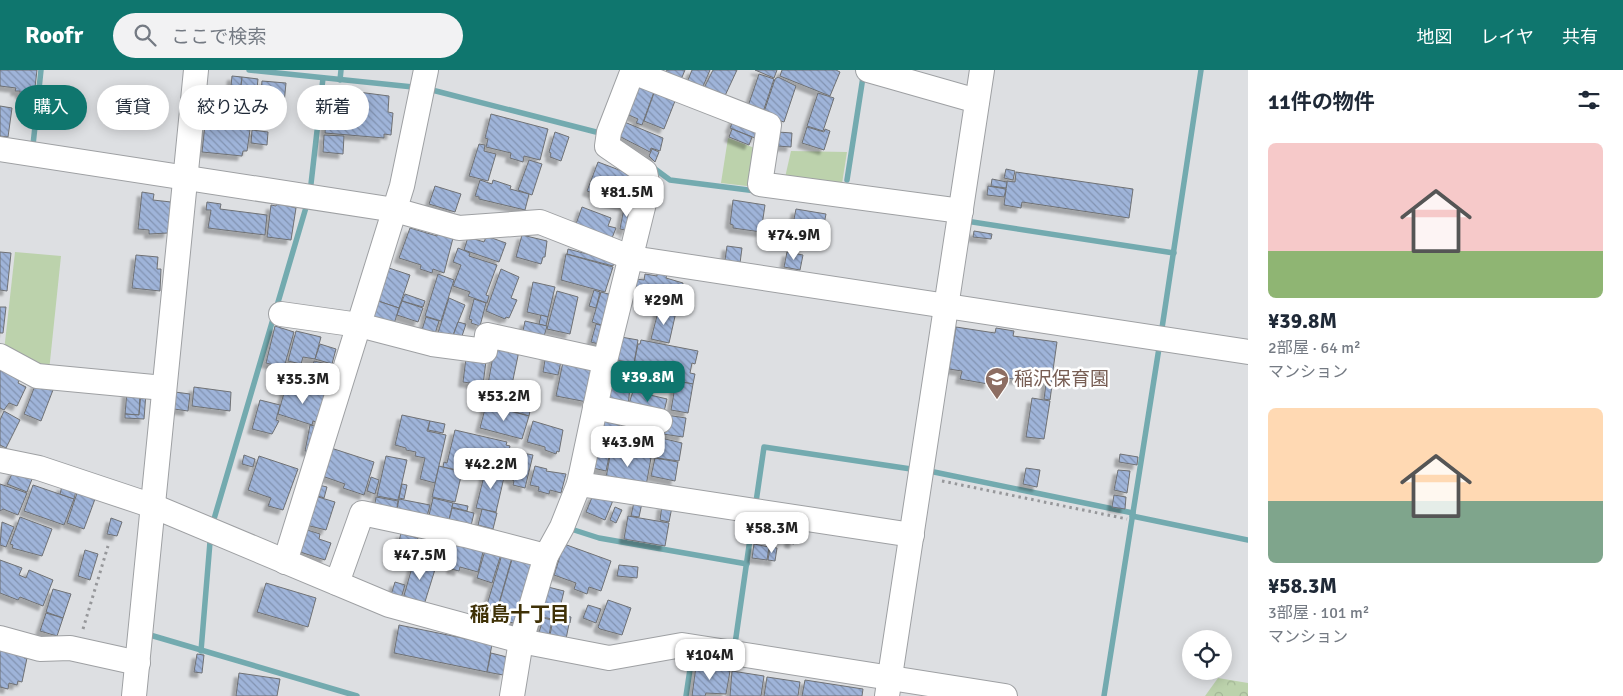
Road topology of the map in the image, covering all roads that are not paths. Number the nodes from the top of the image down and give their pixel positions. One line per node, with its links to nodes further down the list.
1 (196, 70): 8 (street)
2 (426, 70): 9 (street)
3 (868, 70): 6 (street)
4 (982, 70): 6 (street)
5 (633, 71): 10 (street); 11 (street)
6 (977, 101): 10 (street)
7 (0, 149): 8 (street)
8 (186, 176): 9 (street); 18 (street)
9 (395, 210): 11 (street); 14 (street)
10 (960, 211): 12 (street)
11 (632, 258): 12 (street); 17 (street)
12 (946, 306): 15 (street); 24 (street)
13 (281, 314): 14 (street)
14 (359, 325): 17 (street); 26 (street)
15 (1248, 352)
16 (0, 356): 18 (street)
17 (605, 361): 19 (street)
18 (164, 388): 23 (street)
19 (595, 407): 20 (street); 22 (street)
20 (660, 421)
21 (0, 460): 23 (street)
22 (579, 484): 24 (street); 25 (street)
23 (153, 506): 26 (street); 30 (street)
24 (912, 535): 31 (street)
25 (546, 556): 27 (street); 29 (street)
26 (285, 562): 27 (street)
27 (337, 583): 29 (street)
28 (0, 638): 30 (street)
29 (521, 641): 31 (street); 33 (street)
30 (138, 663): 32 (street)
31 (889, 687): 34 (street)
32 (134, 696)
33 (512, 696)
34 (1005, 696)

